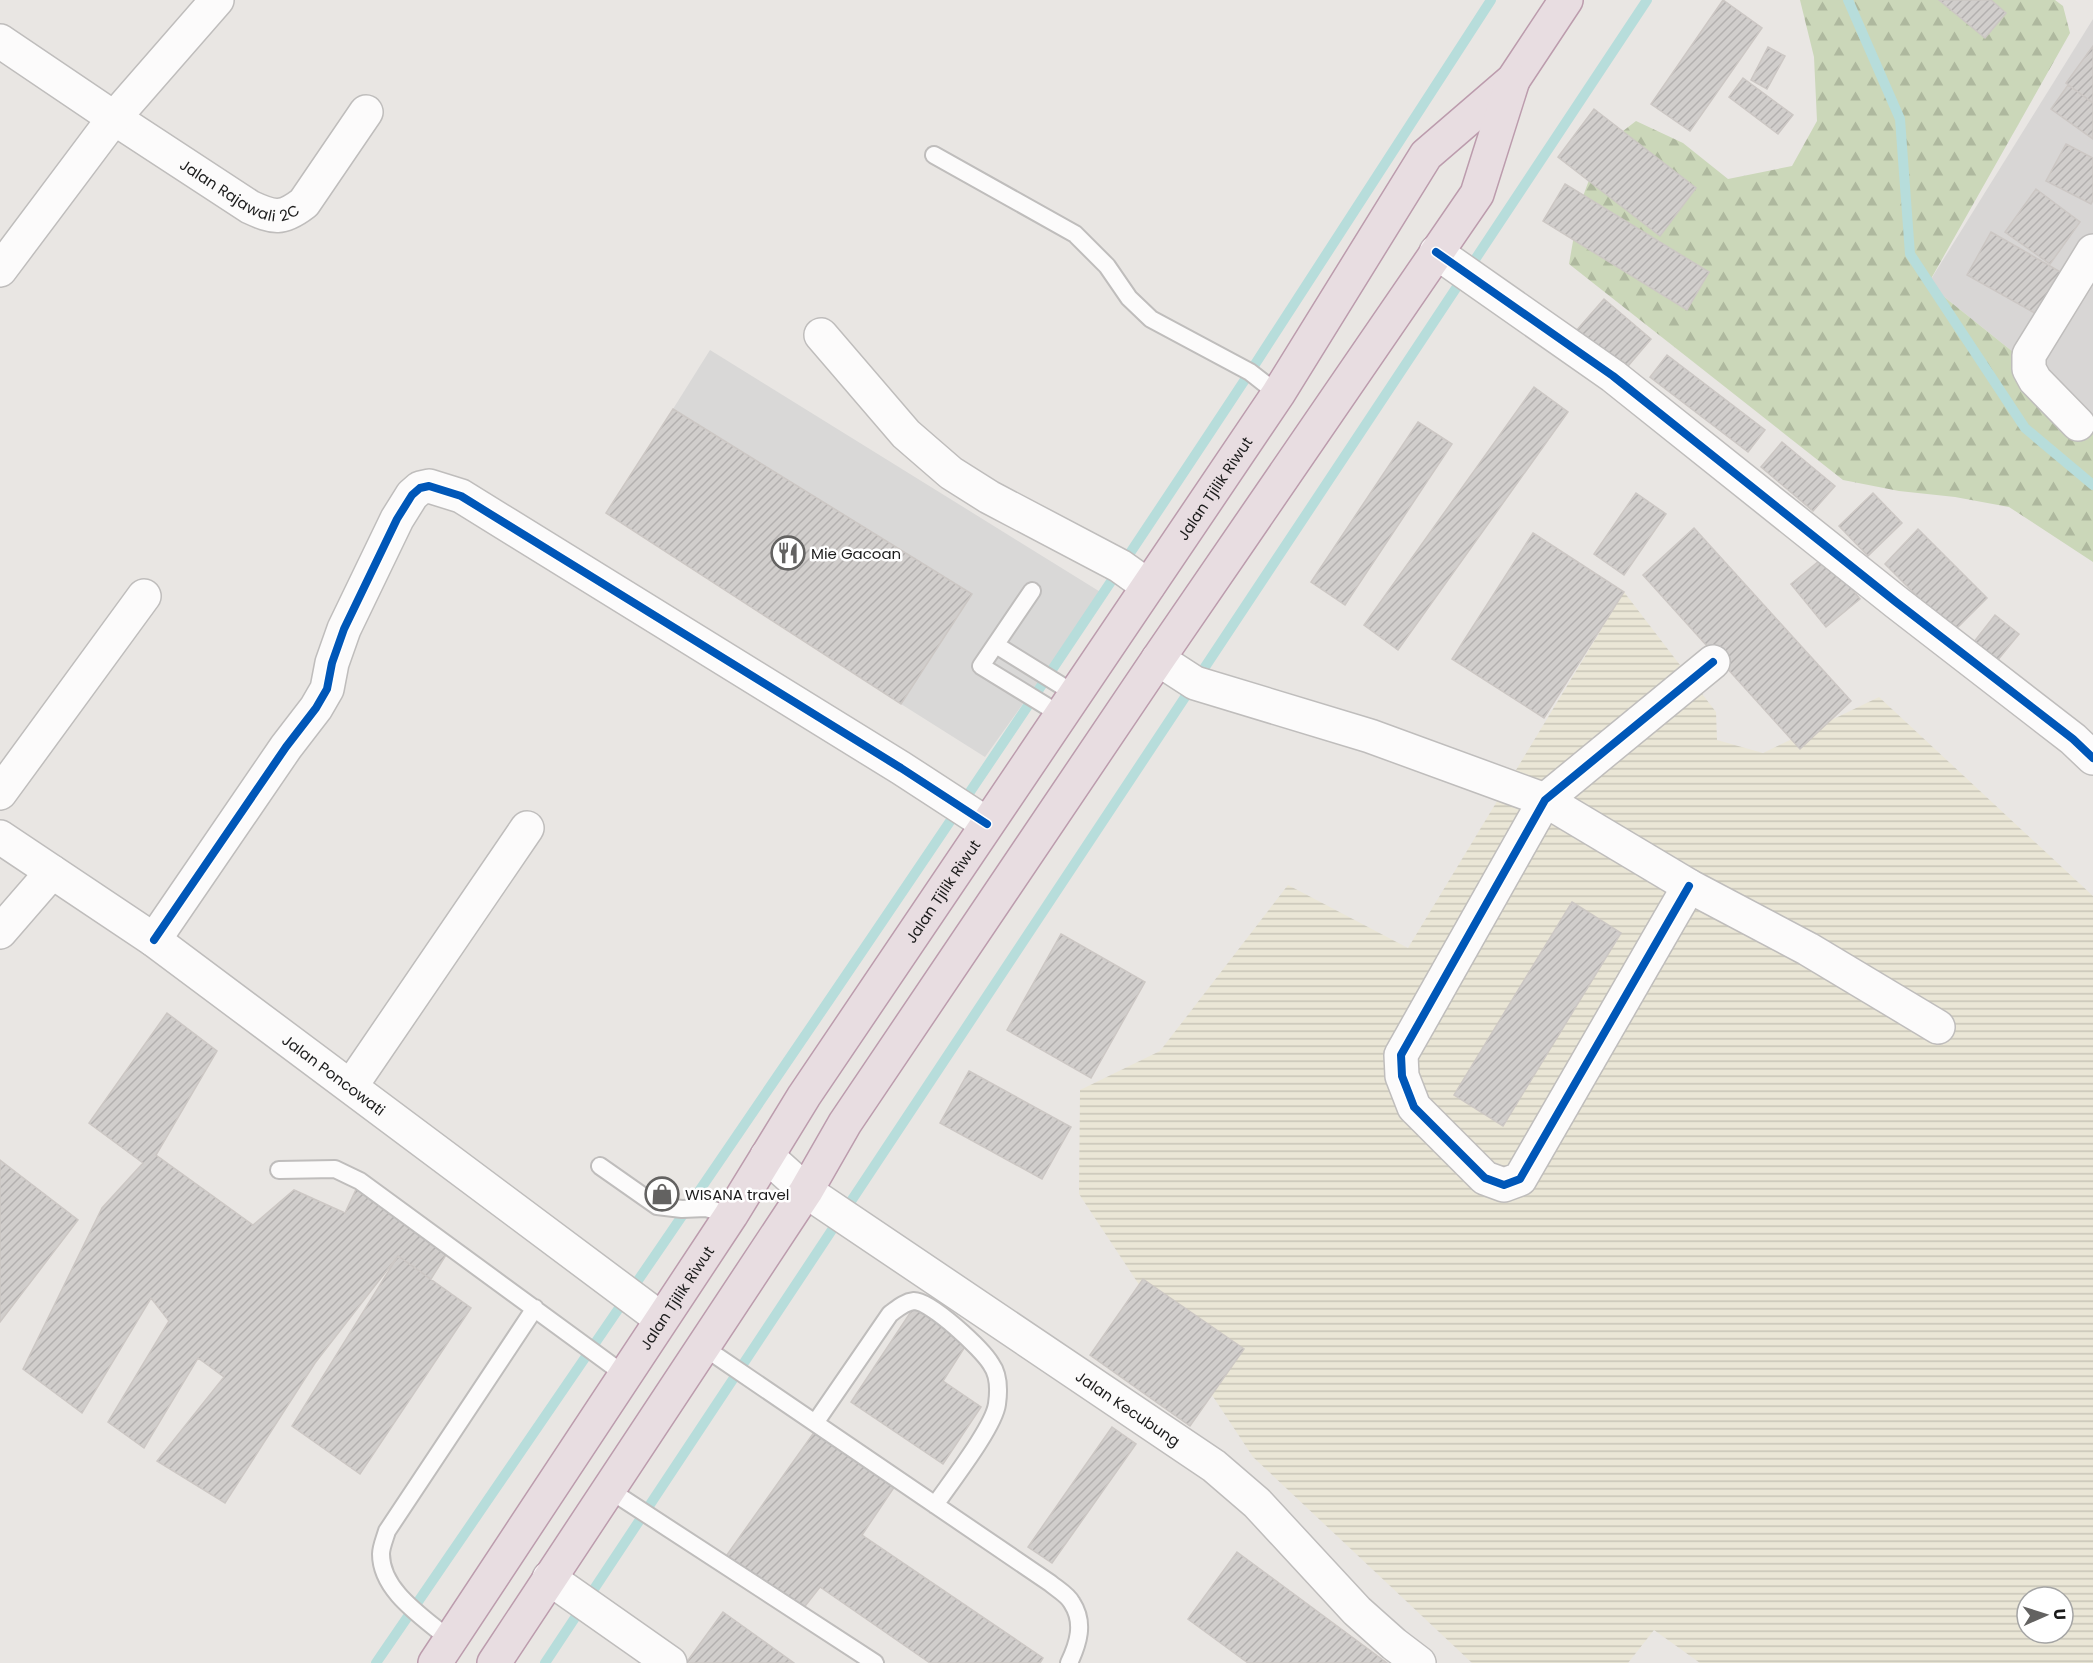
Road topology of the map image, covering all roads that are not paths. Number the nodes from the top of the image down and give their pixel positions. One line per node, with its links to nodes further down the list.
1 (217, 0): 6 (street)
2 (1566, 0): 4 (highway, Jalan Tjilik Riwut)
3 (0, 41): 6 (street)
4 (1513, 80): 9 (highway, Jalan Tjilik Riwut); 12 (highway, Jalan Tjilik Riwut)
5 (366, 112): 6 (street, Jalan Rajawali 2C)
6 (114, 118): 10 (street)
7 (934, 155): 12 (lane)
8 (2093, 251): 13 (street)
9 (1436, 252): 18 (highway, Jalan Tjilik Riwut); 21 (street)
10 (0, 270)
11 (821, 335): 14 (street)
12 (1278, 394): 14 (highway, Jalan Tjilik Riwut)
13 (2078, 424)
14 (1148, 586): 20 (highway, Jalan Tjilik Riwut)
15 (1032, 591): 17 (lane)
16 (144, 596): 22 (street)
17 (996, 645): 20 (lane); 20 (lane)
18 (1158, 659): 23 (street); 36 (highway, Jalan Tjilik Riwut)
19 (1713, 662): 23 (street)
20 (1068, 705): 24 (highway, Jalan Tjilik Riwut)
21 (2093, 758)
22 (0, 793)
23 (1545, 800): 28 (street); 28 (street)
24 (987, 824): 30 (street); 33 (highway, Jalan Tjilik Riwut)
25 (526, 828): 32 (street)
26 (0, 837): 27 (street, Jalan Poncowati)
27 (52, 872): 29 (street); 30 (street, Jalan Poncowati)
28 (1689, 886): 31 (street)
29 (0, 932)
30 (154, 940): 32 (street, Jalan Poncowati)
31 (1938, 1027)
32 (351, 1086): 39 (street, Jalan Poncowati)
33 (767, 1156): 36 (street, Jalan Kecubung); 37 (highway, Jalan Tjilik Riwut)
34 (600, 1166): 37 (lane)
35 (279, 1170): 38 (lane)
36 (806, 1191): 40 (highway, Jalan Tjilik Riwut); 51 (street, Jalan Kecubung)
37 (731, 1215): 39 (highway, Jalan Tjilik Riwut)
38 (535, 1308): 41 (lane); 46 (lane)
39 (661, 1319): 41 (highway, Jalan Tjilik Riwut)
40 (702, 1346): 42 (lane); 43 (highway, Jalan Tjilik Riwut)
41 (625, 1375): 46 (highway, Jalan Tjilik Riwut)
42 (815, 1423): 44 (lane); 44 (lane)
43 (608, 1489): 45 (highway, Jalan Tjilik Riwut); 49 (lane)
44 (935, 1505): 50 (lane)
45 (549, 1578): 47 (highway, Jalan Tjilik Riwut); 48 (street)
46 (443, 1651)
47 (494, 1663)
48 (670, 1663)
49 (875, 1663)
50 (1069, 1663)
51 (1419, 1663)

